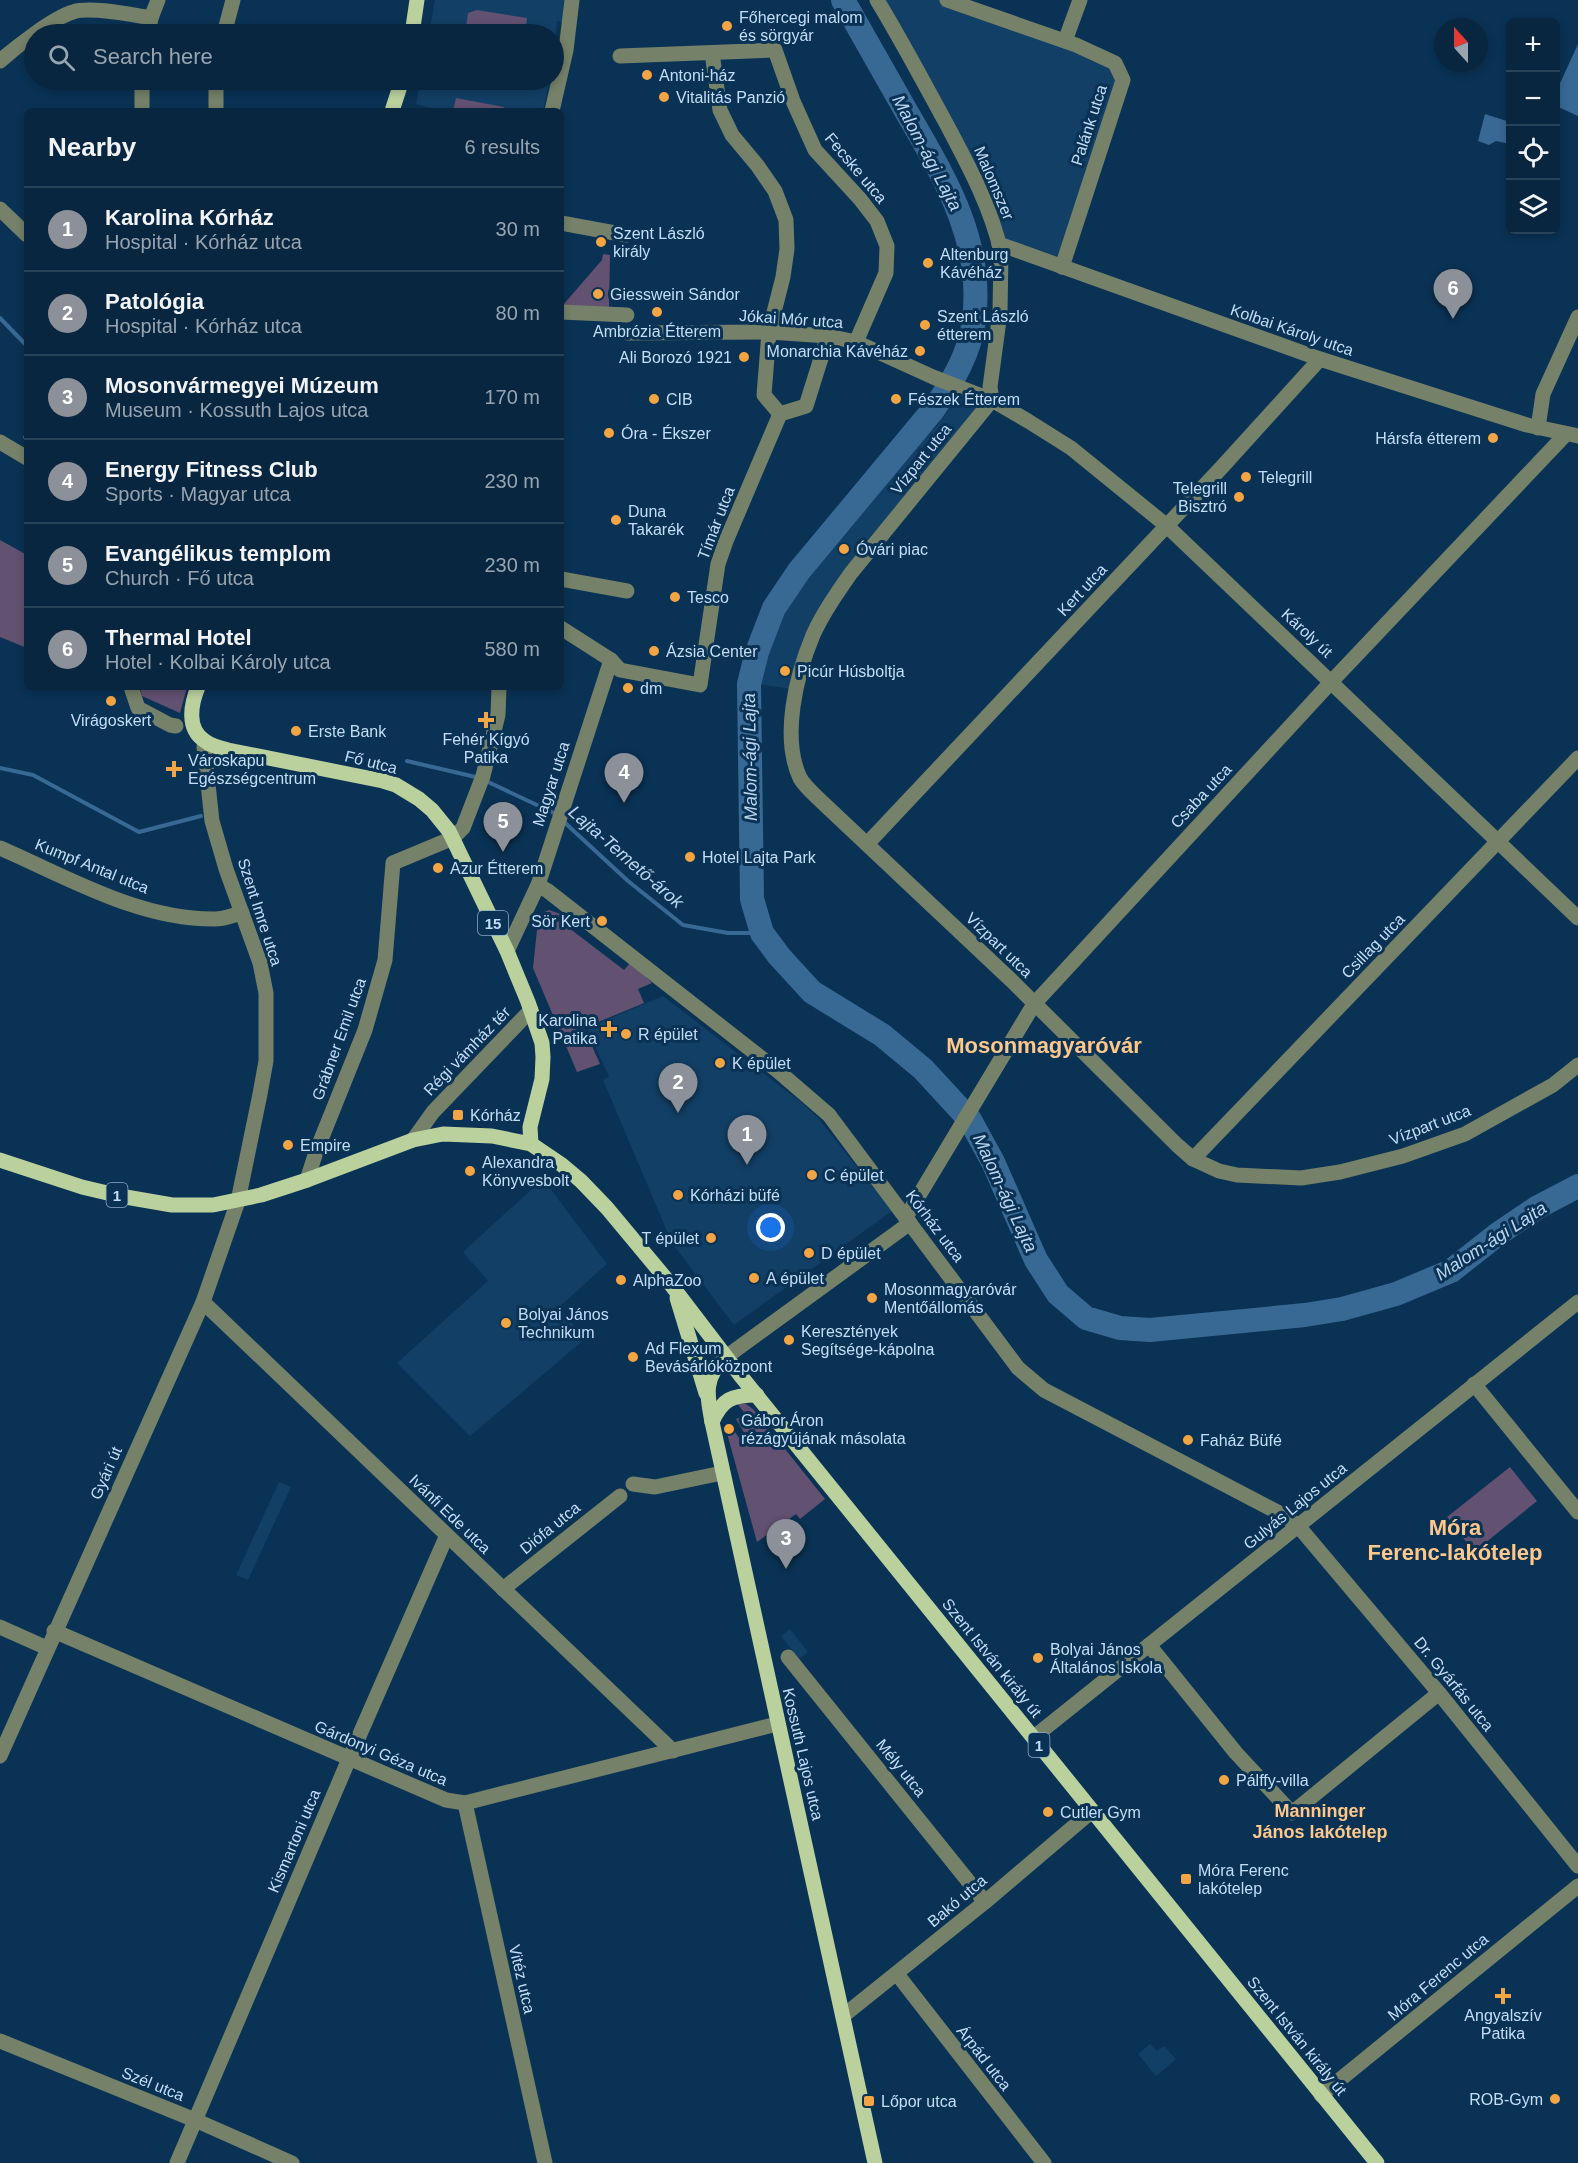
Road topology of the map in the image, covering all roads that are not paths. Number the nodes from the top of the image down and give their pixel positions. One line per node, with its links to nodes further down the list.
1 (158, 0): 8 (street)
2 (233, 0): 11 (street)
3 (417, 0): 12 (main road)
4 (572, 0): 17 (street)
5 (878, 0): 31 (street, Malomszer)
6 (947, 0): 14 (street, Palánk utca)
7 (1080, 0): 14 (street)
8 (151, 18): 9 (street); 10 (street)
9 (53, 24)
10 (150, 24)
11 (227, 24)
12 (413, 24)
13 (24, 41): 18 (street)
14 (1070, 43): 32 (street, Palánk utca)
15 (712, 53): 16 (street); 36 (street); 39 (street, Fecske utca)
16 (620, 56)
17 (564, 59)
18 (0, 61)
19 (142, 90): 23 (street)
20 (216, 90): 24 (street)
21 (399, 90): 25 (main road)
22 (557, 90): 26 (street)
23 (142, 108)
24 (216, 108)
25 (393, 108)
26 (553, 108)
27 (0, 209): 29 (street)
28 (564, 224): 30 (street)
29 (24, 232)
30 (626, 235)
31 (999, 243): 32 (street, Kolbai Károly utca); 41 (street, Malomszer)
32 (1062, 267): 40 (street, Kolbai Károly utca)
33 (564, 312): 34 (street)
34 (627, 315)
35 (1578, 317): 43 (street)
36 (769, 332): 37 (street, Jókai Mór utca); 38 (street, Jókai Mór utca); 42 (street)
37 (627, 333)
38 (828, 336): 39 (street, Jókai Mór utca); 42 (street)
39 (856, 342): 41 (street, Jókai Mór utca)
40 (1320, 359): 43 (street, Kolbai Károly utca); 47 (street, Kert utca)
41 (992, 400): 47 (street, Károly út); 61 (street, Vízpart utca)
42 (780, 414): 51 (street, Tímár utca)
43 (1538, 428): 44 (street, Kolbai Károly utca)
44 (1572, 435): 52 (street, Csaba utca)
45 (0, 442): 46 (street)
46 (24, 456)
47 (1167, 526): 52 (street, Károly út); 61 (street, Kert utca)
48 (564, 580): 49 (street)
49 (627, 591)
50 (564, 630): 51 (street)
51 (610, 660): 63 (street, Magyar utca)
52 (1332, 681): 60 (street, Károly út); 67 (street, Csaba utca)
53 (132, 690): 56 (street)
54 (197, 690): 57 (main road)
55 (500, 690): 59 (street)
56 (176, 726)
57 (206, 742): 59 (main road, Fő utca / 15); 64 (street, Szent Imre utca)
58 (1578, 758): 60 (street, Csillag utca)
59 (453, 838): 66 (main road, Fő utca / 15); 74 (street, Grábner Emil utca)
60 (1498, 842): 65 (street, Károly út); 72 (street, Csillag utca)
61 (867, 844): 67 (street, Vízpart utca)
62 (0, 848): 64 (street, Kumpf Antal utca)
63 (538, 885): 66 (street, Magyar utca); 76 (street, Kórház utca)
64 (242, 913): 75 (street, Szent Imre utca)
65 (1578, 918)
66 (507, 951): 68 (main road, Fő utca / 15)
67 (1034, 1004): 72 (street, Vízpart utca); 76 (street, Csaba utca)
68 (531, 1010): 70 (street, Régi vámház tér); 71 (main road, Régi vámház tér / 15)
69 (1578, 1065): 72 (street, Vízpart utca)
70 (413, 1140): 71 (main road, 1); 74 (main road, 1)
71 (531, 1144): 77 (main road, 1)
72 (1193, 1159)
73 (0, 1160): 75 (main road, 1)
74 (307, 1180): 75 (main road, 1)
75 (238, 1201): 78 (street, Gyári út)
76 (908, 1220): 80 (street, Csaba utca); 89 (street, Kórház utca)
77 (672, 1286): 80 (main road, Szent István király út / 1); 83 (main road)
78 (203, 1302): 90 (street, Ivánfi Ede utca); 93 (street, Gyári út)
79 (1578, 1302): 81 (street, Gulyás Lajos utca)
80 (726, 1357): 82 (main road, Szent István király út / 1); 83 (main road, Kossuth Lajos utca)
81 (1474, 1384): 88 (street); 89 (street, Gulyás Lajos utca)
82 (757, 1395): 84 (main road); 99 (main road, Szent István király út / 1)
83 (708, 1399): 84 (main road, Kossuth Lajos utca)
84 (712, 1422): 85 (main road, Kossuth Lajos utca)
85 (722, 1473): 86 (street); 98 (main road, Kossuth Lajos utca)
86 (633, 1484)
87 (620, 1496): 91 (street, Diófa utca)
88 (1578, 1512)
89 (1299, 1527): 94 (street, Gulyás Lajos utca); 97 (street, Dr. Gyárfás utca)
90 (447, 1535): 91 (street, Ivánfi Ede utca); 102 (street, Kismartoni utca)
91 (503, 1589): 100 (street, Ivánfi Ede utca)
92 (0, 1627): 95 (street)
93 (54, 1631): 95 (street, Gyári út); 102 (street, Gárdonyi Géza utca)
94 (1149, 1645): 97 (street); 99 (street, Gulyás Lajos utca)
95 (47, 1648): 101 (street, Gyári út)
96 (788, 1657): 107 (street, Mély utca)
97 (1439, 1693): 105 (street, Dr. Gyárfás utca)
98 (777, 1724): 100 (street, Gárdonyi Géza utca); 109 (main road, Kossuth Lajos utca)
99 (1034, 1737): 104 (main road, Szent István király út / 1)
100 (673, 1750): 103 (street, Gárdonyi Géza utca)
101 (0, 1756)
102 (349, 1759): 103 (street, Gárdonyi Géza utca); 112 (street, Kismartoni utca)
103 (465, 1803): 115 (street, Vitéz utca)
104 (1092, 1811): 107 (street, Bakó utca); 111 (main road, Szent István király út / 1)
105 (1578, 1866)
106 (1578, 1886): 111 (street, Móra Ferenc utca)
107 (985, 1902): 108 (street, Bakó utca)
108 (897, 1974): 109 (street, Bakó utca); 117 (street, Árpád utca)
109 (843, 2016): 116 (main road, Kossuth Lajos utca)
110 (0, 2041): 112 (street, Szél utca)
111 (1322, 2095): 118 (main road, Szent István király út / 1)
112 (195, 2120): 113 (street, Kismartoni utca); 114 (street, Szél utca)
113 (177, 2163)
114 (292, 2163)
115 (545, 2163)
116 (875, 2163)
117 (1044, 2163)
118 (1377, 2163)

